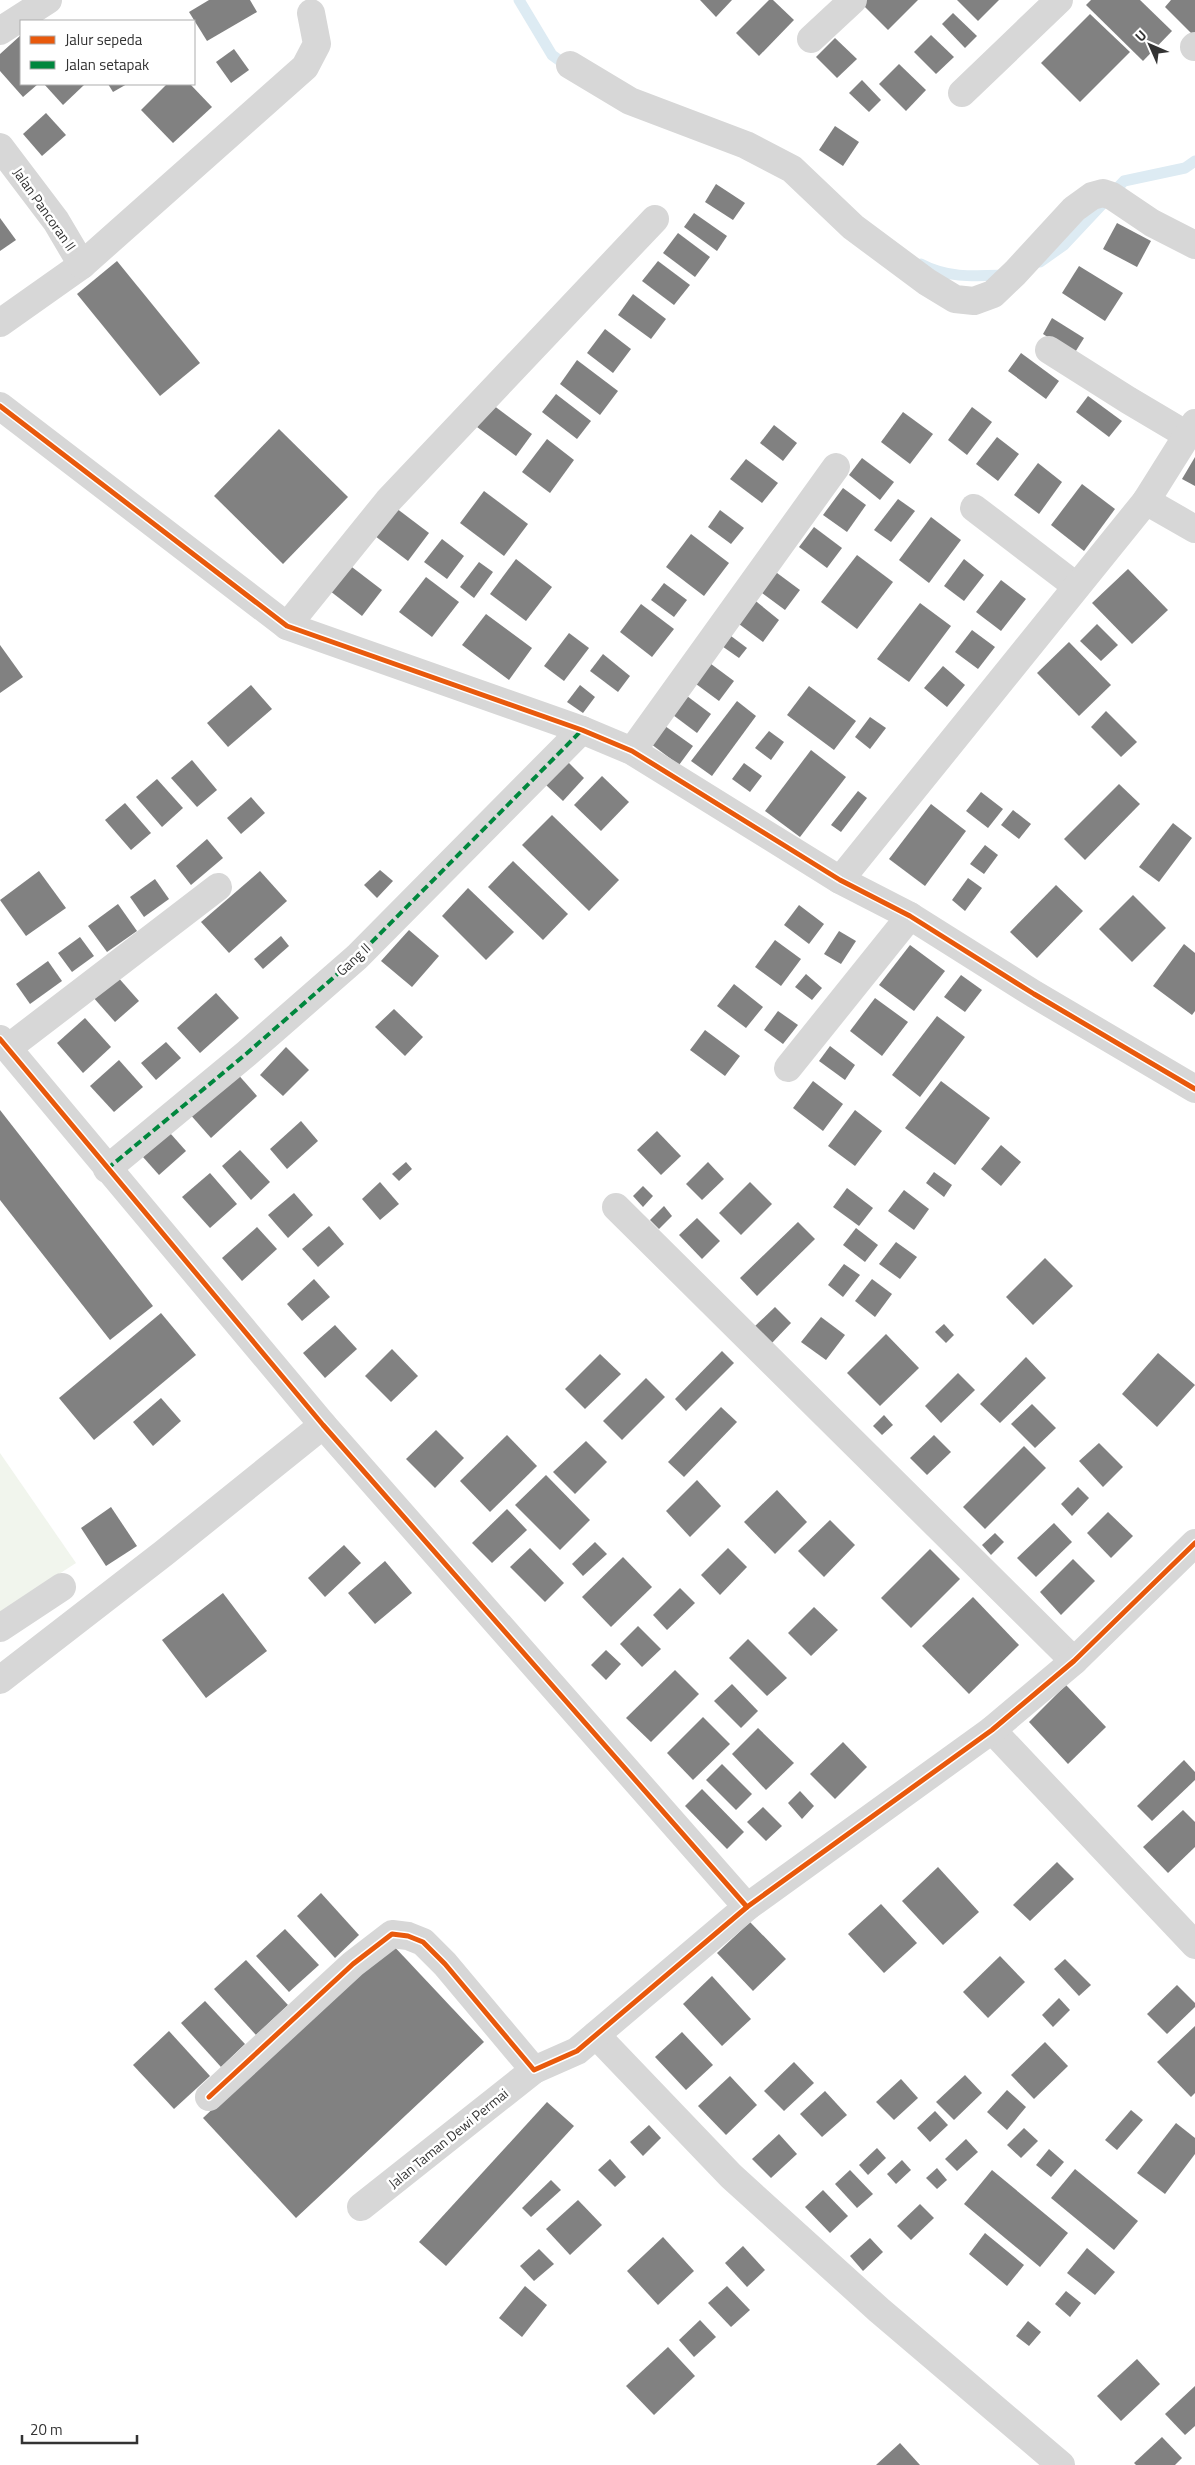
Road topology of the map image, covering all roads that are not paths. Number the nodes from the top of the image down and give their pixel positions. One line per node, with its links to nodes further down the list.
1 (48, 0): 5 (street)
2 (852, 0): 6 (street)
3 (1059, 0): 8 (street)
4 (311, 13): 12 (street)
5 (0, 30)
6 (811, 39)
7 (570, 66): 11 (street)
8 (962, 92)
9 (0, 146): 12 (street, Jalan Pancoran II)
10 (655, 219): 22 (street)
11 (1195, 246)
12 (82, 265): 13 (street, Jalan Pancoran II)
13 (0, 323)
14 (1049, 350): 16 (street)
15 (0, 406): 22 (street)
16 (1191, 429): 18 (street)
17 (836, 467): 24 (street)
18 (1146, 501): 20 (street); 21 (street)
19 (974, 508): 21 (street)
20 (1195, 529)
21 (1076, 586): 25 (street)
22 (287, 626): 23 (street)
23 (582, 730): 24 (street); 31 (street, Gang II)
24 (632, 751): 25 (street)
25 (840, 880): 27 (street)
26 (218, 887): 28 (street)
27 (910, 916): 29 (street); 30 (street)
28 (4, 1043): 31 (street)
29 (788, 1068)
30 (1195, 1089)
31 (107, 1169): 33 (street)
32 (616, 1207): 37 (street)
33 (323, 1424): 38 (street); 40 (street)
34 (1195, 1543): 37 (street, Jalan Taman Dewi Permai)
35 (62, 1587): 36 (street)
36 (0, 1628)
37 (1074, 1661): 39 (street, Jalan Taman Dewi Permai)
38 (0, 1680)
39 (992, 1730): 40 (street, Jalan Taman Dewi Permai); 41 (street)
40 (747, 1907): 42 (street, Jalan Taman Dewi Permai)
41 (1195, 1946)
42 (596, 2035): 43 (street, Jalan Taman Dewi Permai); 46 (street)
43 (534, 2070): 44 (street); 45 (street, Jalan Taman Dewi Permai)
44 (209, 2097)
45 (361, 2207)
46 (1059, 2465)

